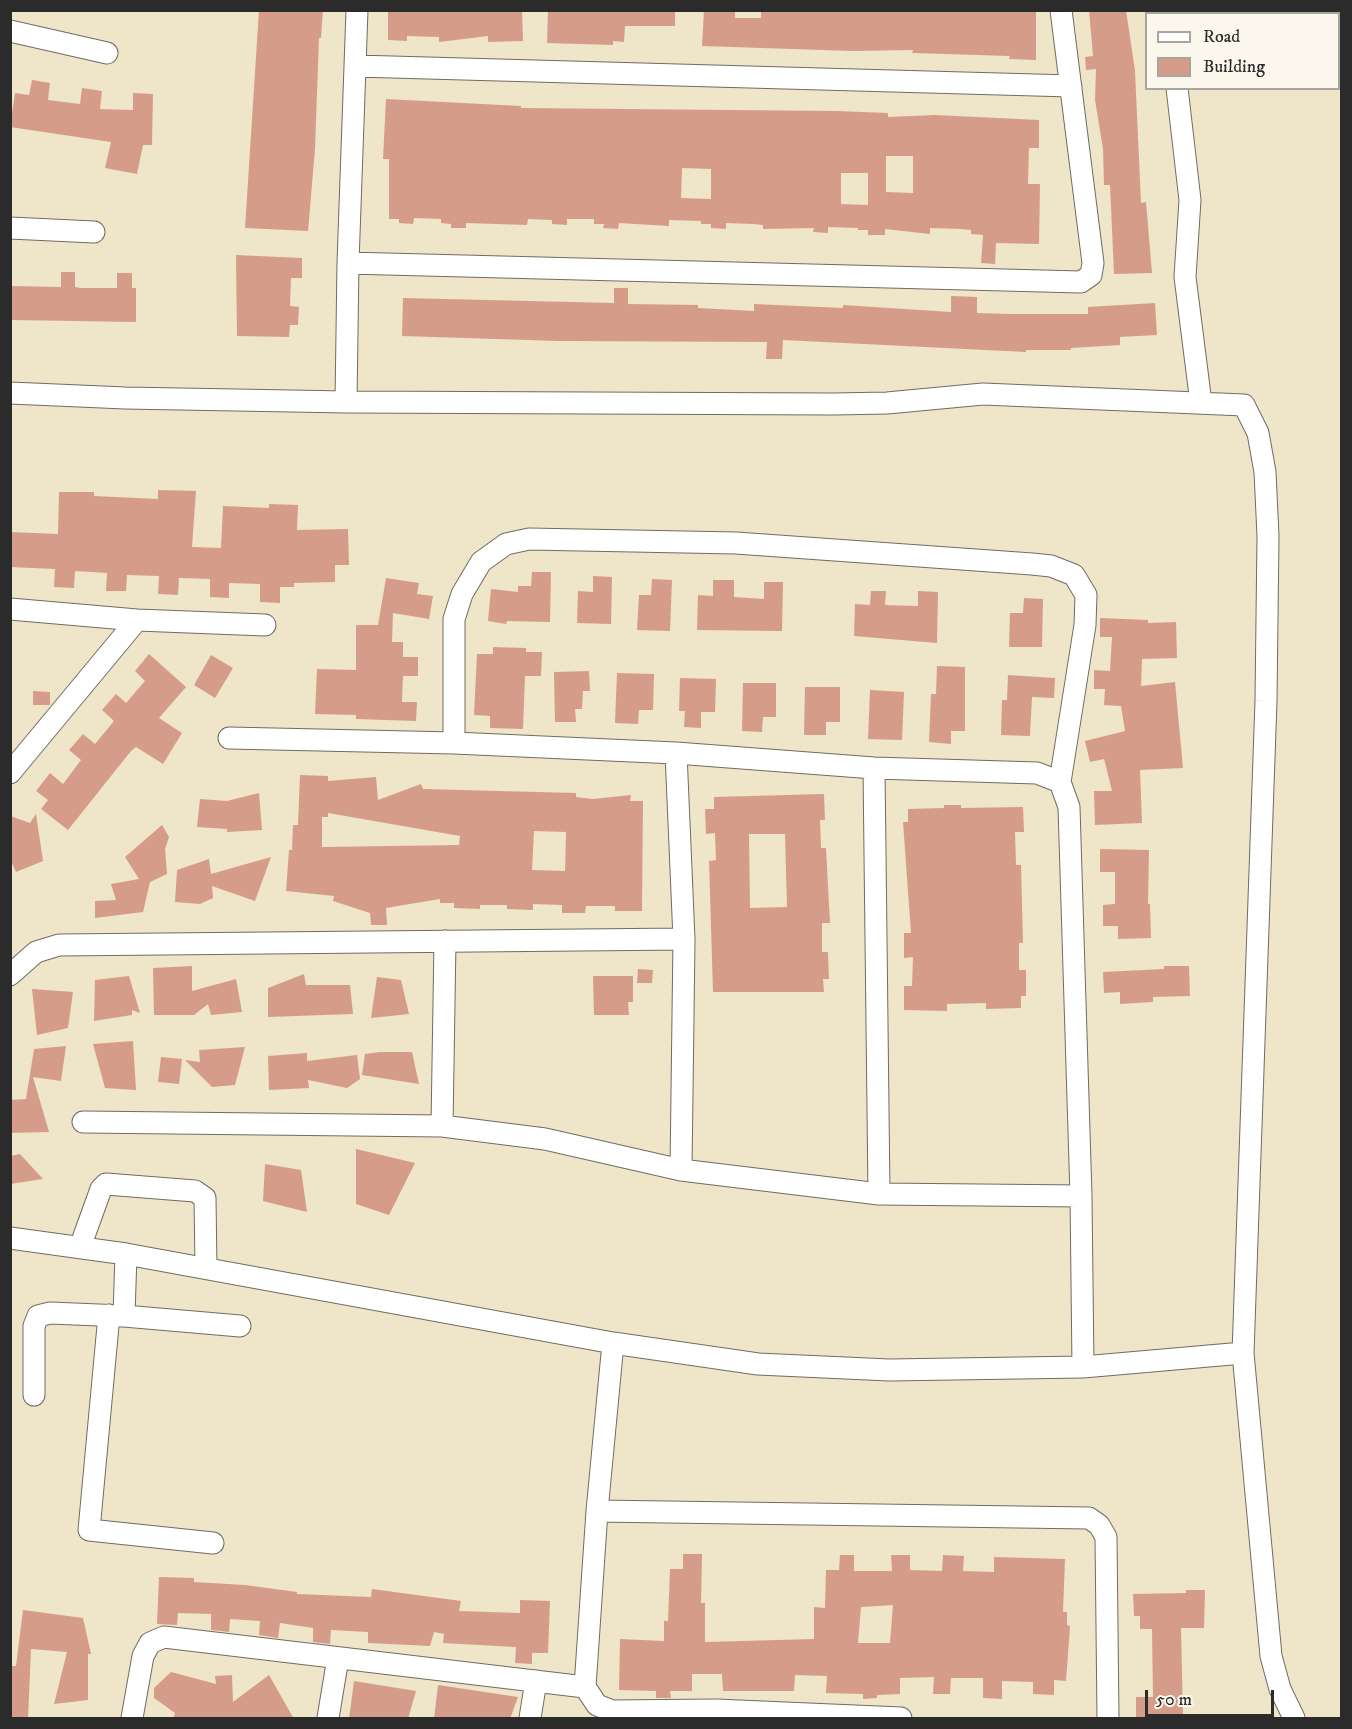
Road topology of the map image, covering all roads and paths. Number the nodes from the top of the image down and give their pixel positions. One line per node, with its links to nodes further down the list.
1 (357, 10): 5 (street)
2 (1061, 10): 6 (street)
3 (10, 31): 4 (street)
4 (107, 52)
5 (356, 66): 6 (street); 10 (street)
6 (1071, 86): 10 (street)
7 (1177, 90): 13 (street)
8 (10, 228): 9 (street)
9 (94, 232)
10 (348, 263): 12 (street)
11 (10, 393): 12 (street)
12 (346, 402): 13 (street)
13 (1201, 403): 38 (street)
14 (10, 609): 15 (street)
15 (137, 620): 16 (street); 21 (street)
16 (265, 625)
17 (229, 738): 18 (street)
18 (454, 743): 19 (street); 22 (street)
19 (676, 753): 20 (street); 23 (street)
20 (874, 768): 22 (street); 29 (street)
21 (10, 773)
22 (1060, 782): 30 (street)
23 (684, 939): 24 (street); 28 (street)
24 (445, 940): 25 (street); 27 (street)
25 (10, 975)
26 (84, 1122): 27 (street)
27 (442, 1126): 28 (street)
28 (681, 1170): 29 (street)
29 (879, 1194): 30 (street)
30 (1081, 1196): 39 (street)
31 (10, 1238): 32 (street)
32 (80, 1247): 33 (street); 34 (street)
33 (126, 1254): 34 (street); 35 (street)
34 (206, 1268): 37 (street)
35 (117, 1315): 36 (street); 40 (street); 42 (street)
36 (240, 1326)
37 (613, 1343): 39 (street); 41 (street)
38 (1243, 1353): 39 (street); 52 (street)
39 (1083, 1367)
40 (34, 1395)
41 (597, 1511): 45 (street); 51 (street)
42 (213, 1543)
43 (338, 1658): 44 (street); 47 (street); 48 (street)
44 (536, 1682): 45 (street); 49 (street)
45 (585, 1688): 46 (street)
46 (716, 1714): 50 (street)
47 (132, 1719)
48 (328, 1719)
49 (530, 1719)
50 (901, 1719)
51 (1108, 1719)
52 (1294, 1719)

